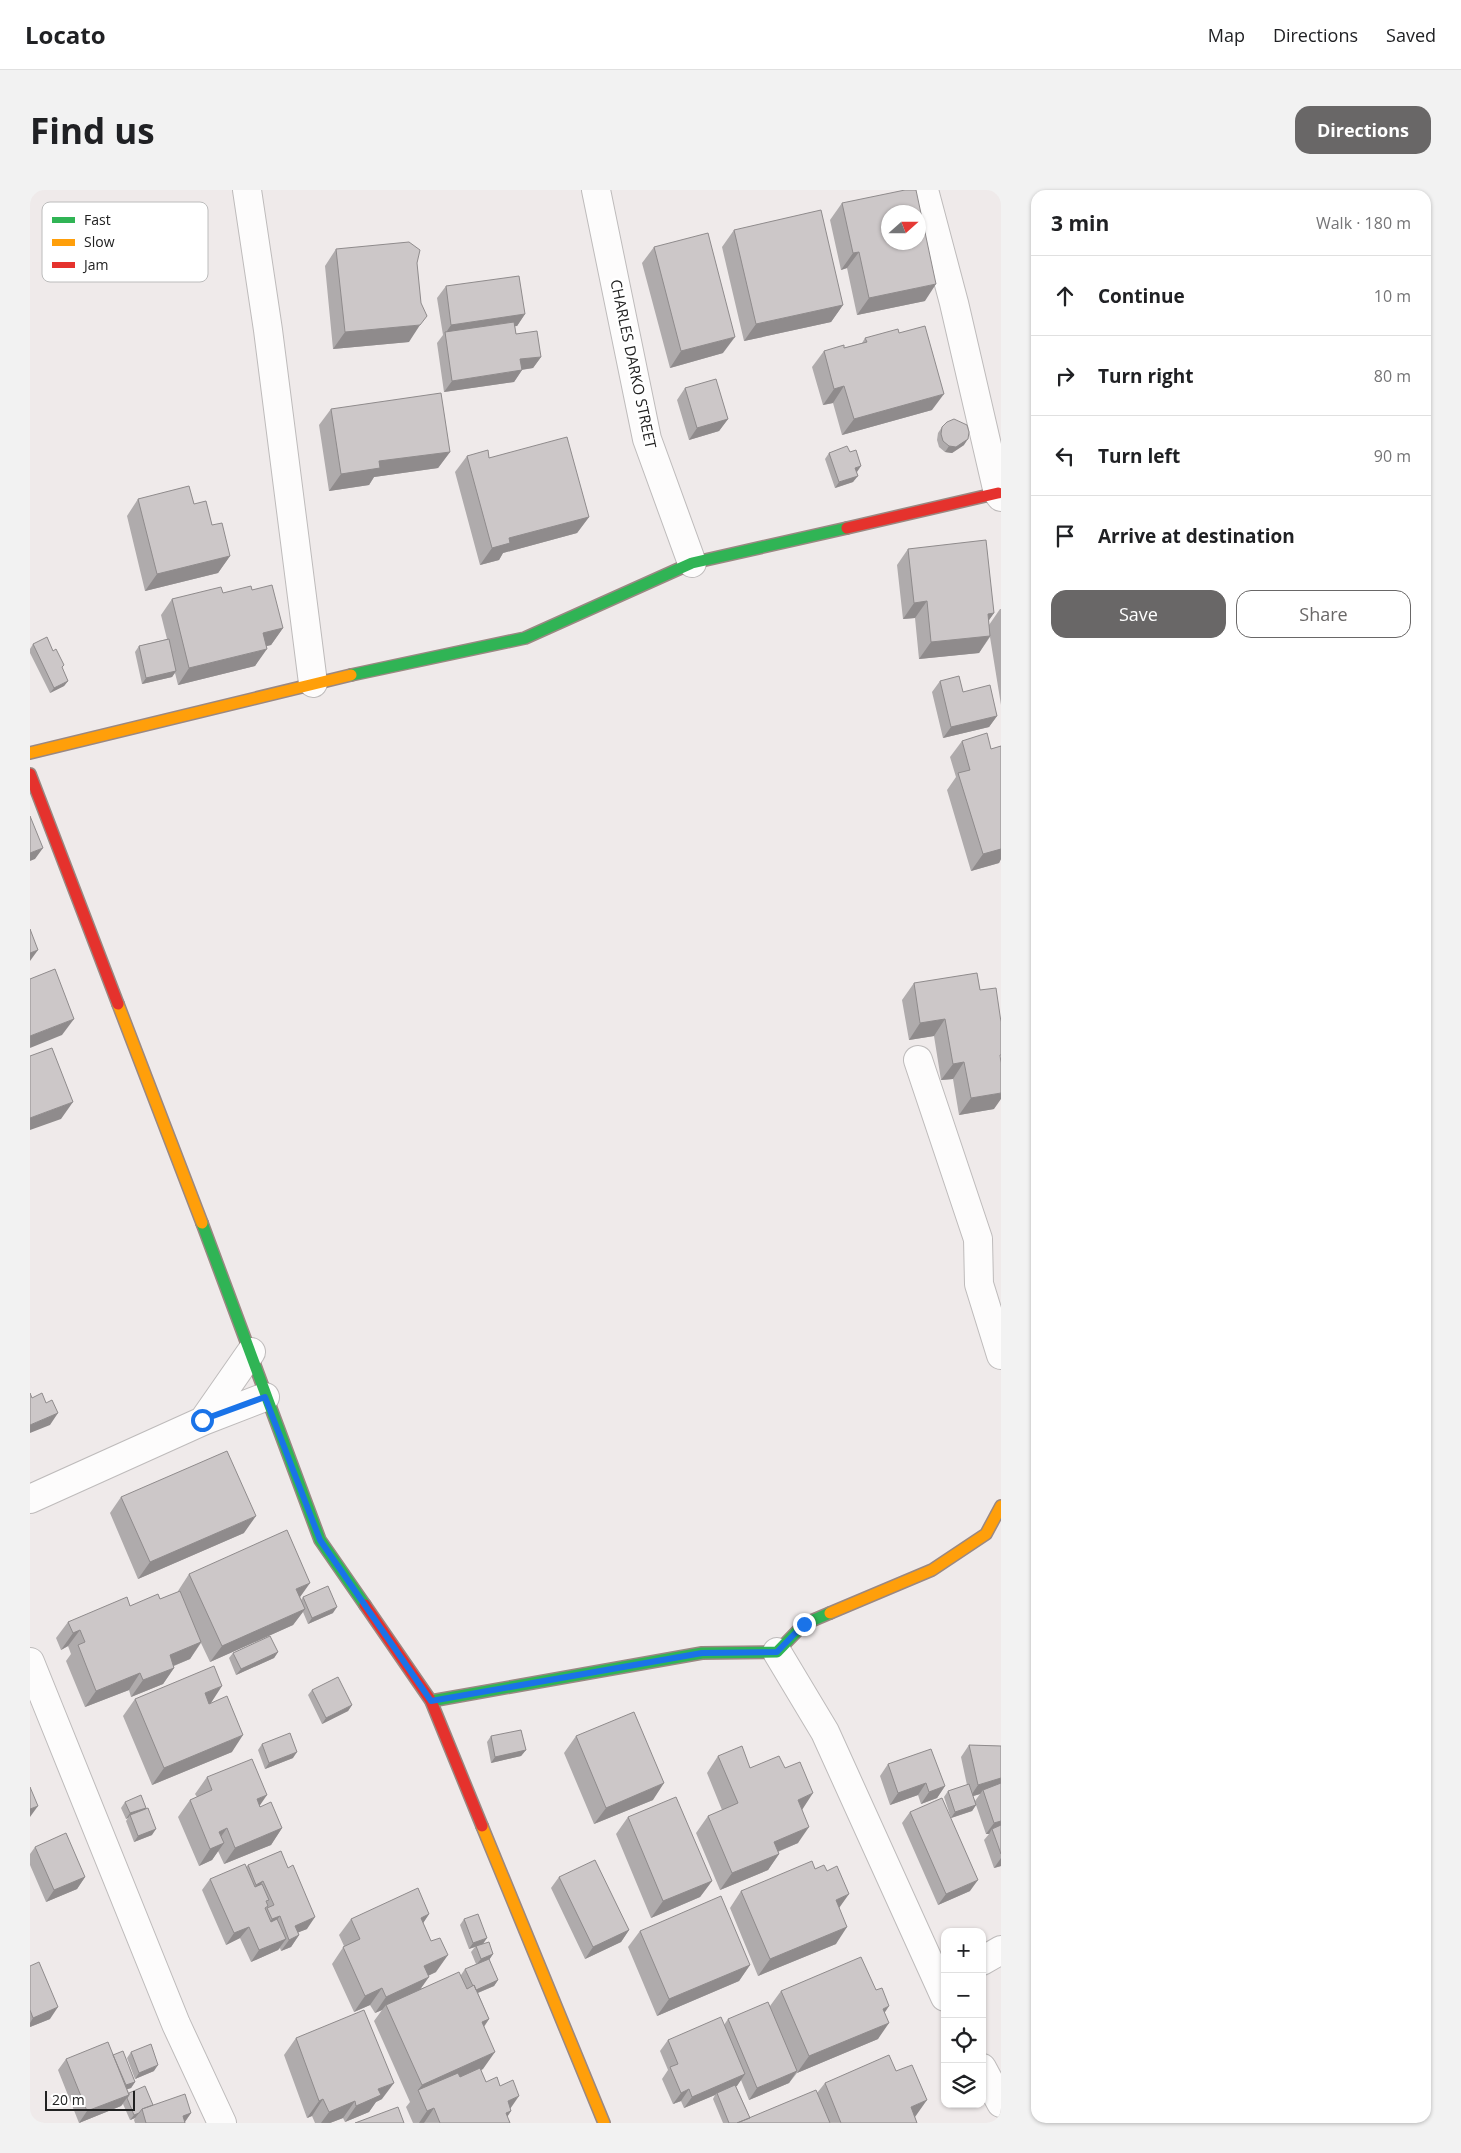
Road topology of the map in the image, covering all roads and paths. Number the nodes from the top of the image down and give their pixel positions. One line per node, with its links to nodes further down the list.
1 (247, 190): 6 (street)
2 (596, 190): 5 (street, CHARLES DARKO STREET)
3 (924, 190): 4 (street)
4 (999, 495): 5 (street)
5 (692, 563): 6 (street)
6 (313, 683): 7 (street)
7 (30, 753)
8 (30, 774): 10 (street)
9 (918, 1060): 11 (street)
10 (251, 1352): 12 (street); 13 (street)
11 (1001, 1355)
12 (265, 1397): 13 (street); 18 (street)
13 (202, 1420): 14 (street)
14 (30, 1499)
15 (1001, 1506): 16 (street)
16 (777, 1652): 18 (street); 21 (street)
17 (30, 1662): 24 (street)
18 (431, 1701): 25 (street)
19 (1001, 1950): 20 (street)
20 (986, 1958)
21 (941, 1984)
22 (986, 2075): 23 (street)
23 (1001, 2103)
24 (222, 2123)
25 (604, 2123)

